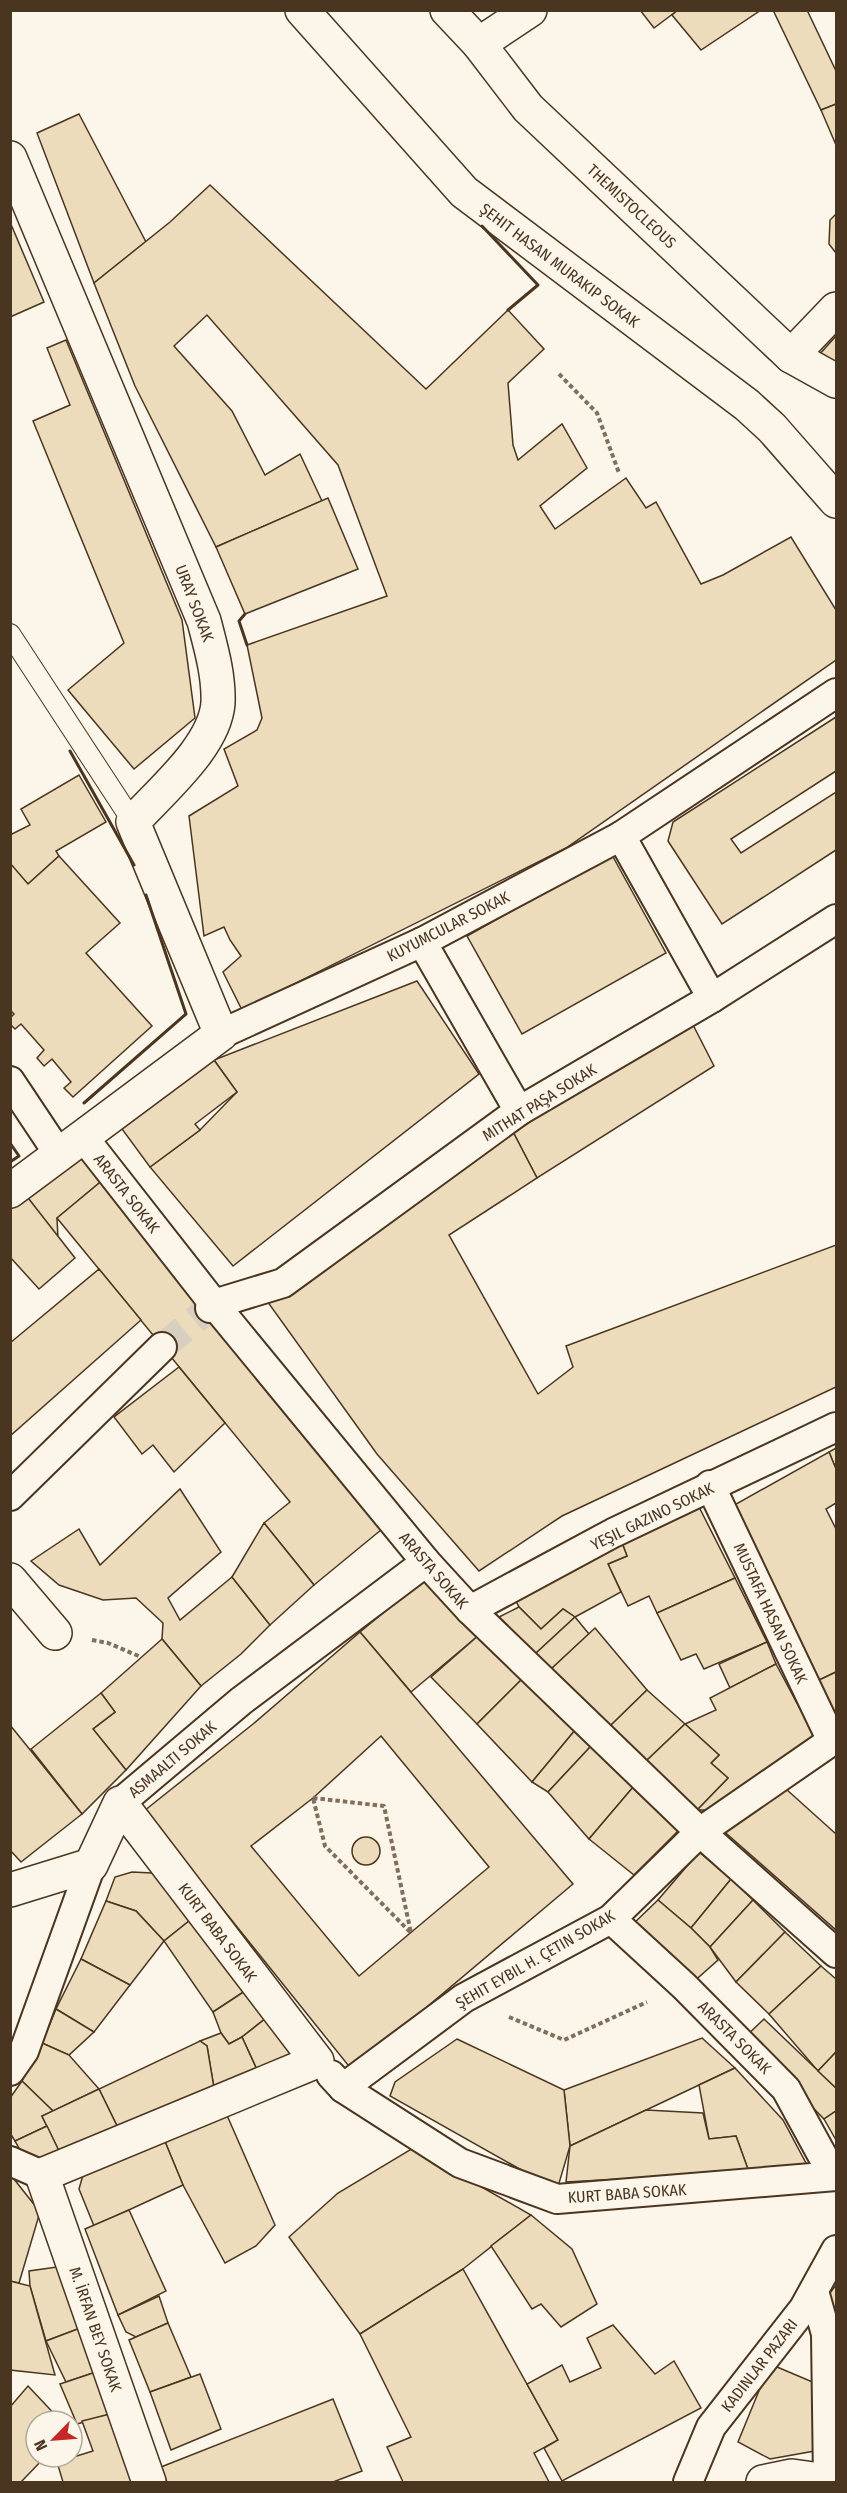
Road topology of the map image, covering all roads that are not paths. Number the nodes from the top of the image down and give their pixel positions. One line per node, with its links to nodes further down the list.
1 (302, 10): 9 (street)
2 (447, 10): 4 (street, THEMISTOCLEOUS)
3 (530, 10): 4 (street)
4 (479, 44): 7 (street, THEMISTOCLEOUS)
5 (10, 158): 12 (street, URAY SOKAK)
6 (837, 309): 7 (street)
7 (791, 356): 8 (street, THEMISTOCLEOUS)
8 (837, 381)
9 (837, 501)
10 (10, 634): 12 (lane)
11 (837, 693): 13 (street, KUYUMCULAR SOKAK)
12 (133, 822): 17 (street)
13 (621, 836): 15 (street, KUYUMCULAR SOKAK); 16 (street)
14 (837, 919): 16 (street, MITHAT PAŞA SOKAK)
15 (422, 942): 17 (street, KUYUMCULAR SOKAK); 19 (street)
16 (712, 998): 19 (street, MITHAT PAŞA SOKAK)
17 (221, 1034): 20 (street, KUYUMCULAR SOKAK)
18 (10, 1081): 20 (street, ARASTA SOKAK)
19 (519, 1112): 22 (street, MITHAT PAŞA SOKAK)
20 (72, 1147): 21 (street, KUYUMCULAR SOKAK); 22 (street, ARASTA SOKAK)
21 (10, 1191)
22 (212, 1306): 27 (street, ARASTA SOKAK)
23 (162, 1347): 26 (street)
24 (837, 1427): 25 (street, YEŞIL GAZINO SOKAK)
25 (710, 1485): 29 (street, YEŞIL GAZINO SOKAK); 31 (street, MUSTAFA HASAN SOKAK)
26 (10, 1496)
27 (426, 1562): 29 (street, ARASTA SOKAK); 32 (street)
28 (10, 1580): 30 (street)
29 (470, 1610): 33 (street, ARASTA SOKAK)
30 (55, 1633)
31 (834, 1739): 33 (street, ŞEHIT EYBIL H. ÇETIN SOKAK)
32 (120, 1803): 34 (street); 38 (street, KURT BABA SOKAK)
33 (700, 1832): 36 (street, ŞEHIT EYBIL H. ÇETIN SOKAK); 37 (street, ARASTA SOKAK)
34 (91, 1865): 35 (street); 39 (street)
35 (10, 1890)
36 (611, 1919): 40 (street, ŞEHIT EYBIL H. ÇETIN SOKAK); 43 (street, ARASTA SOKAK)
37 (837, 1953)
38 (316, 2061): 40 (street, KURT BABA SOKAK); 42 (street)
39 (10, 2071)
40 (343, 2088): 43 (street, KURT BABA SOKAK)
41 (10, 2161): 42 (street)
42 (42, 2175): 46 (street, M. İRFAN BEY SOKAK)
43 (835, 2175)
44 (837, 2250): 45 (street, KADINLAR PAZARI)
45 (814, 2291): 47 (street, KADINLAR PAZARI); 49 (street)
46 (149, 2482)
47 (688, 2482)
48 (764, 2482): 49 (street)
49 (828, 2482)

